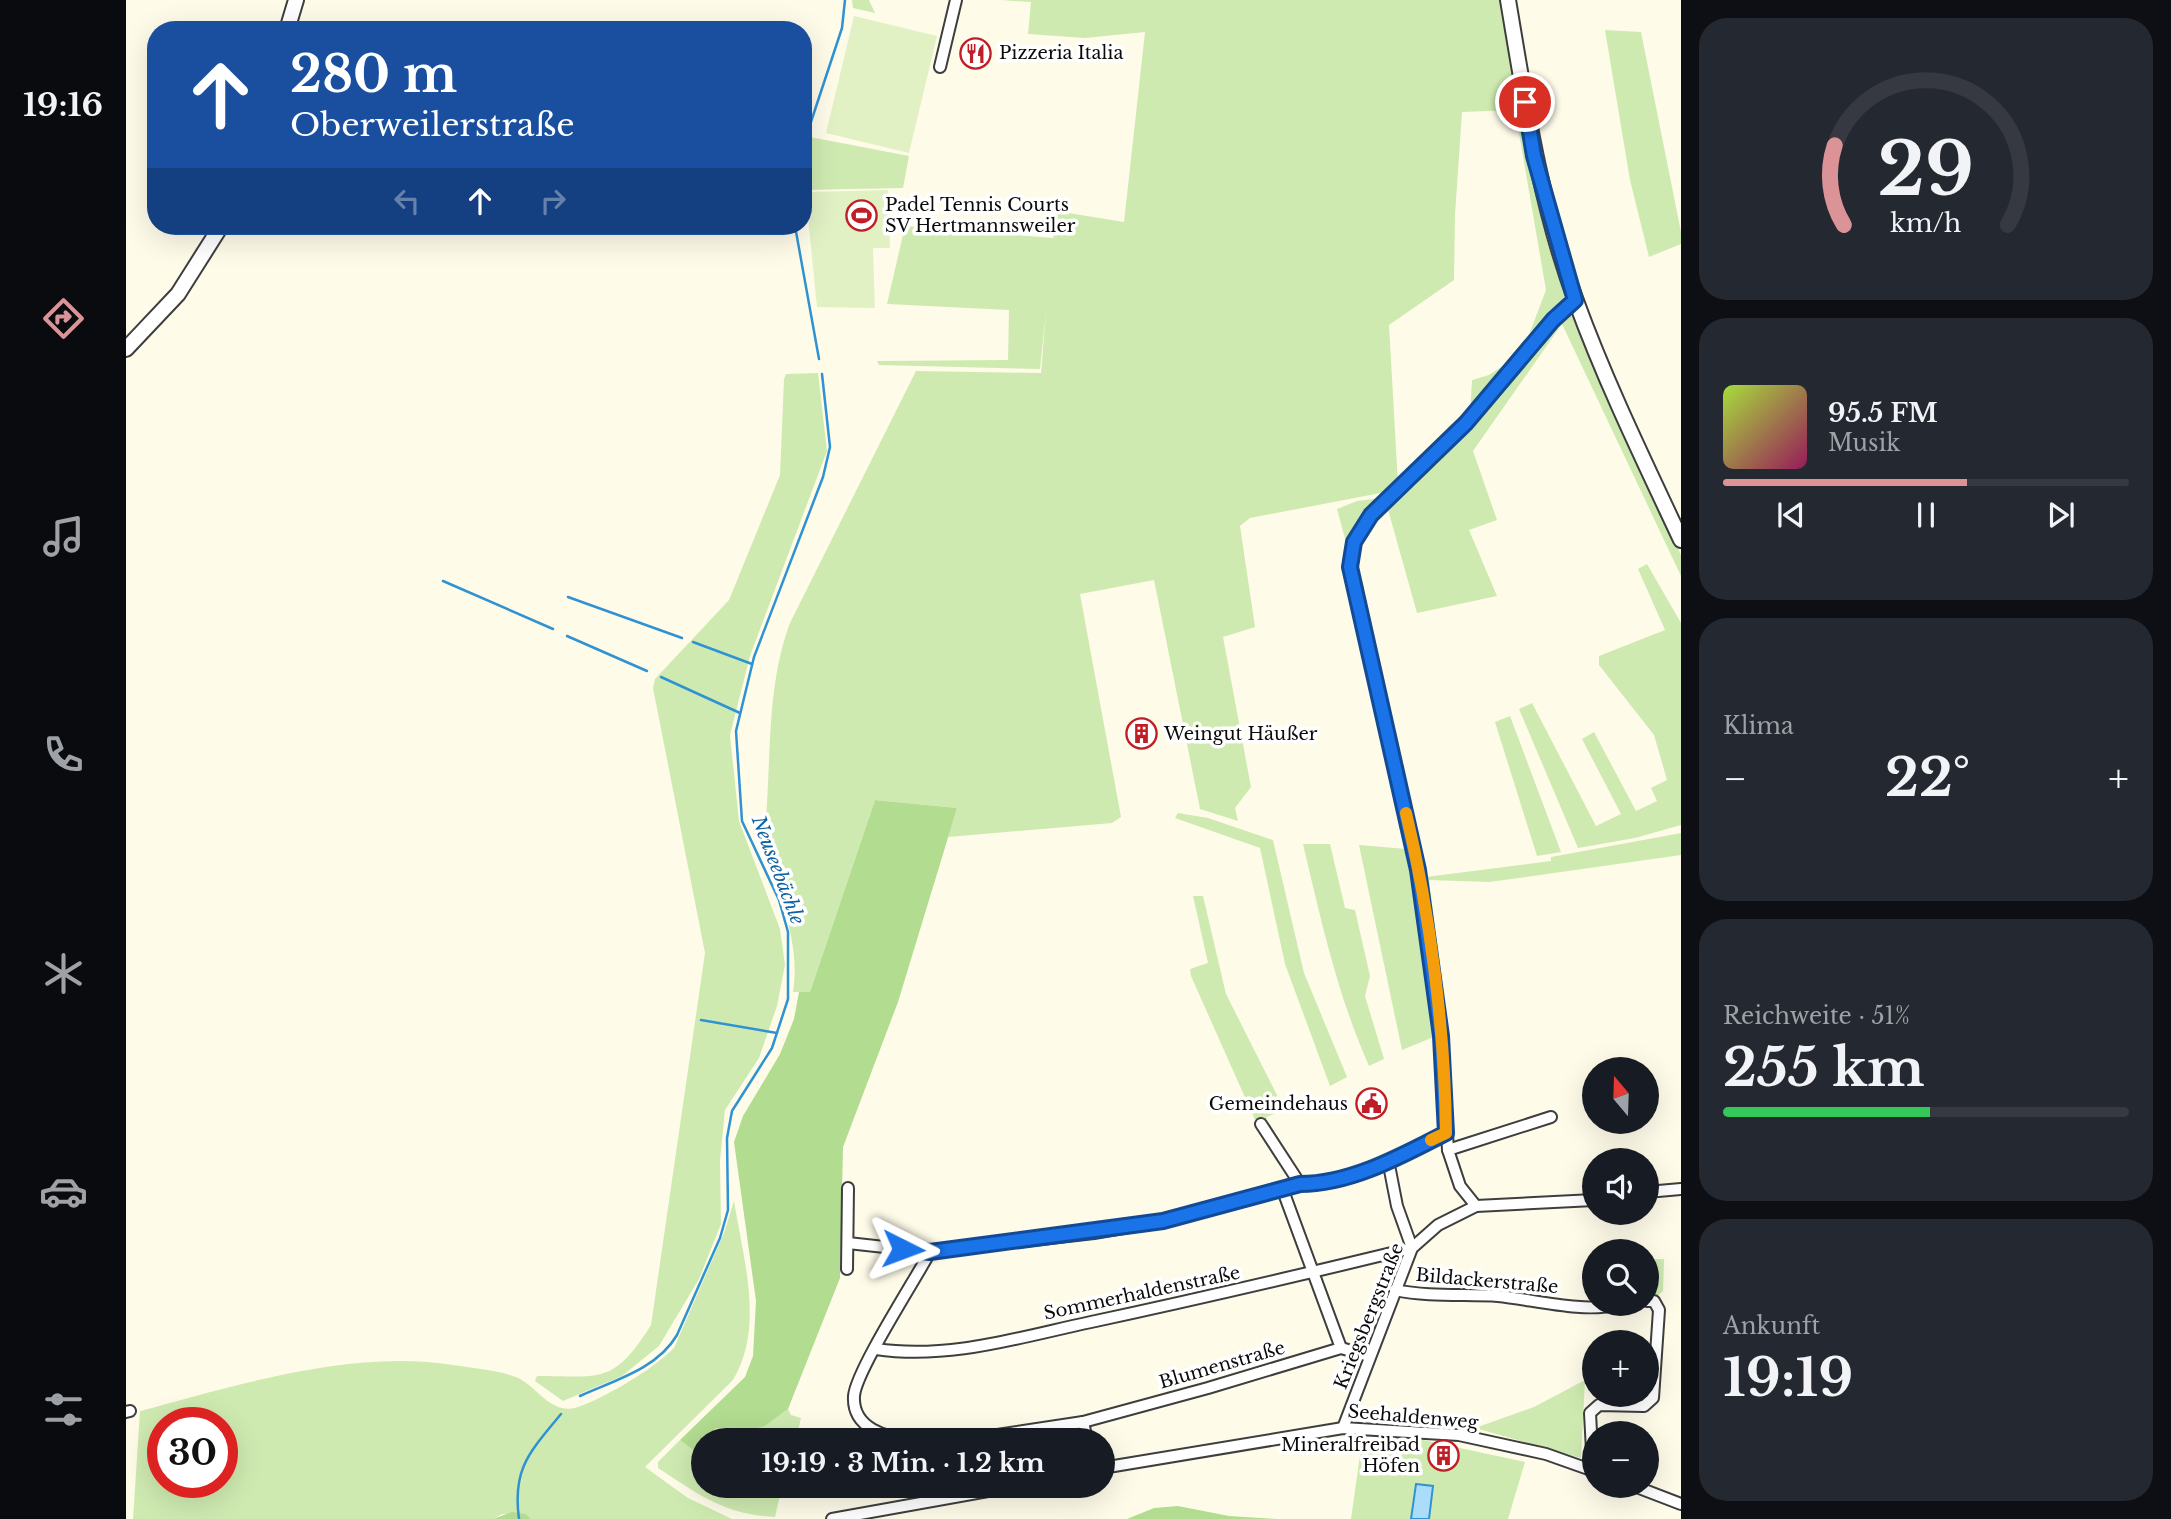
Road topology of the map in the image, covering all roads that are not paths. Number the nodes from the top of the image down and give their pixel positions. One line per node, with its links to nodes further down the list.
1 (296, 0): 4 (street)
2 (956, 0): 5 (street)
3 (1508, 0): 7 (street)
4 (290, 21)
5 (940, 67)
6 (215, 235): 8 (street)
7 (1575, 300): 9 (street); 12 (street)
8 (126, 349)
9 (1681, 540)
10 (1551, 1117): 13 (street)
11 (1261, 1124): 15 (street)
12 (1446, 1133): 13 (street); 14 (street)
13 (1448, 1150): 21 (street)
14 (1388, 1160): 15 (street); 23 (street)
15 (1300, 1184): 17 (street)
16 (848, 1188): 22 (street)
17 (1282, 1188): 24 (street); 26 (street)
18 (1681, 1189): 19 (street)
19 (1659, 1191)
20 (1582, 1201): 21 (street)
21 (1476, 1206): 23 (street, Kriegsbergstraße)
22 (848, 1243): 24 (street); 25 (street)
23 (1412, 1248): 26 (street, Sommerhaldenstraße); 27 (street, Kriegsbergstraße)
24 (930, 1252): 31 (street)
25 (847, 1269)
26 (1312, 1272): 30 (street); 31 (street, Sommerhaldenstraße)
27 (1395, 1290): 28 (street, Bildackerstraße); 32 (street, Kriegsbergstraße)
28 (1582, 1305)
29 (1659, 1316): 33 (street)
30 (1341, 1348): 32 (street); 34 (street, Blumenstraße)
31 (876, 1349): 35 (street)
32 (1369, 1356): 38 (street, Kriegsbergstraße)
33 (1591, 1421)
34 (1083, 1422): 36 (street, Blumenstraße); 37 (street)
35 (870, 1428)
36 (1043, 1428)
37 (1084, 1428)
38 (1343, 1428): 39 (street, Seehaldenweg); 40 (street, Seehaldenweg)
39 (1115, 1466)
40 (1582, 1466)
41 (1659, 1496): 43 (street)
42 (949, 1498): 44 (street)
43 (1681, 1504)
44 (832, 1519)

